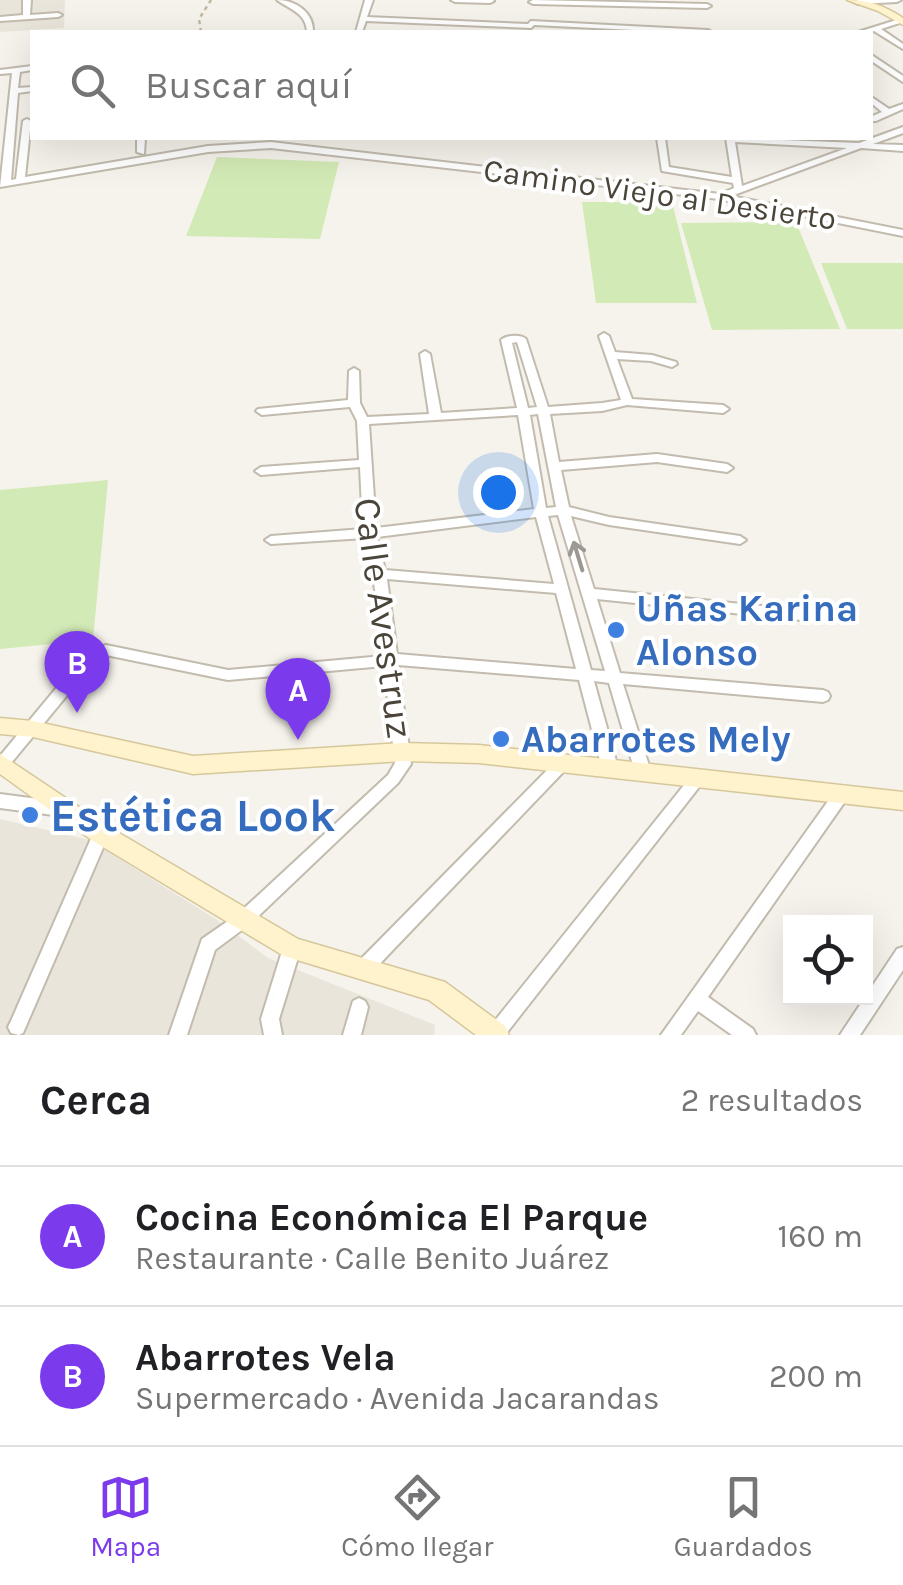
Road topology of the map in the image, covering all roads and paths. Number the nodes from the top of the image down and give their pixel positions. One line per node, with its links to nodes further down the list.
1 (28, 0): 12 (street)
2 (211, 0): 18 (path)
3 (281, 0): 19 (street)
4 (369, 0): 13 (street)
5 (455, 0): 7 (street)
6 (896, 0): 9 (street)
7 (490, 1)
8 (534, 1): 10 (street); 16 (street)
9 (855, 1): 15 (street)
10 (706, 3): 22 (street)
11 (58, 15): 12 (street)
12 (26, 17): 14 (street)
13 (364, 18): 16 (street); 20 (street)
14 (0, 19)
15 (902, 21): 17 (street)
16 (531, 27): 21 (street)
17 (875, 28): 23 (street); 24 (street)
18 (201, 30)
19 (310, 30)
20 (360, 30)
21 (686, 30)
22 (710, 30)
23 (868, 30)
24 (903, 46)
25 (873, 58): 29 (street)
26 (30, 68): 27 (street)
27 (16, 71): 28 (street); 32 (street)
28 (0, 72)
29 (898, 72): 30 (street)
30 (903, 80)
31 (30, 89): 32 (street)
32 (16, 91): 38 (street)
33 (873, 100): 35 (street)
34 (903, 106): 35 (street)
35 (888, 112): 36 (street)
36 (873, 119)
37 (30, 121): 38 (street); 52 (street)
38 (14, 122): 53 (street)
39 (903, 130): 40 (street)
40 (873, 137)
41 (141, 140): 51 (street)
42 (207, 140): 50 (street)
43 (325, 140): 49 (street)
44 (662, 140): 54 (street)
45 (730, 140): 54 (street)
46 (815, 140): 47 (street)
47 (858, 141): 48 (street); 54 (street)
48 (903, 148)
49 (327, 149): 50 (street, Camino Viejo al Desierto); 55 (street, Camino Viejo al Desierto)
50 (208, 150): 52 (street, Camino Viejo al Desierto)
51 (140, 152)
52 (20, 180): 53 (street, Camino Viejo al Desierto)
53 (3, 183)
54 (738, 185): 55 (street)
55 (719, 196): 56 (street, Camino Viejo al Desierto)
56 (903, 233)
57 (604, 336): 59 (street)
58 (425, 354): 68 (street)
59 (612, 355): 60 (street); 62 (street)
60 (672, 364)
61 (354, 371): 63 (street, Calle Avestruz)
62 (627, 402): 64 (street); 65 (street)
63 (354, 403): 66 (street); 69 (street, Calle Avestruz)
64 (543, 409): 67 (street); 67 (street); 71 (street)
65 (723, 409)
66 (262, 410)
67 (524, 410): 68 (street); 75 (street)
68 (435, 414): 69 (street)
69 (364, 421): 70 (street, Calle Avestruz)
70 (365, 463): 73 (street); 76 (street, Calle Avestruz)
71 (556, 466): 72 (street); 74 (street)
72 (727, 468)
73 (260, 470)
74 (564, 510): 75 (street); 78 (street); 81 (street, one-way to 74)
75 (541, 512): 76 (street); 80 (street)
76 (370, 533): 77 (street); 79 (street, Calle Avestruz)
77 (271, 540)
78 (740, 540)
79 (380, 574): 80 (street); 83 (street, Calle Avestruz)
80 (562, 590): 84 (street)
81 (589, 593): 82 (street); 85 (street)
82 (811, 616)
83 (390, 660): 84 (street); 88 (street); 89 (street, Calle Avestruz)
84 (585, 674): 85 (street); 92 (street)
85 (614, 676): 86 (street); 93 (street)
86 (824, 696)
87 (0, 726): 88 (street)
88 (33, 729): 89 (street); 90 (street)
89 (403, 752): 91 (street); 100 (street, Calle Avestruz)
90 (1, 763): 98 (street)
91 (564, 763): 92 (street); 103 (street)
92 (610, 768): 93 (street)
93 (643, 772): 94 (street)
94 (698, 778): 95 (street); 107 (street)
95 (841, 795): 97 (street); 104 (street)
96 (0, 800): 98 (street)
97 (903, 801)
98 (63, 809): 99 (street)
99 (101, 834): 100 (street); 106 (street)
100 (244, 920): 101 (street); 108 (street, Calle Avestruz)
101 (292, 948): 103 (street); 109 (street)
102 (903, 955): 113 (street)
103 (362, 969): 107 (street)
104 (698, 1000): 111 (street); 112 (street)
105 (358, 1007): 110 (street)
106 (18, 1027)
107 (495, 1034)
108 (178, 1035)
109 (273, 1035)
110 (352, 1035)
111 (670, 1035)
112 (747, 1035)
113 (848, 1035)

